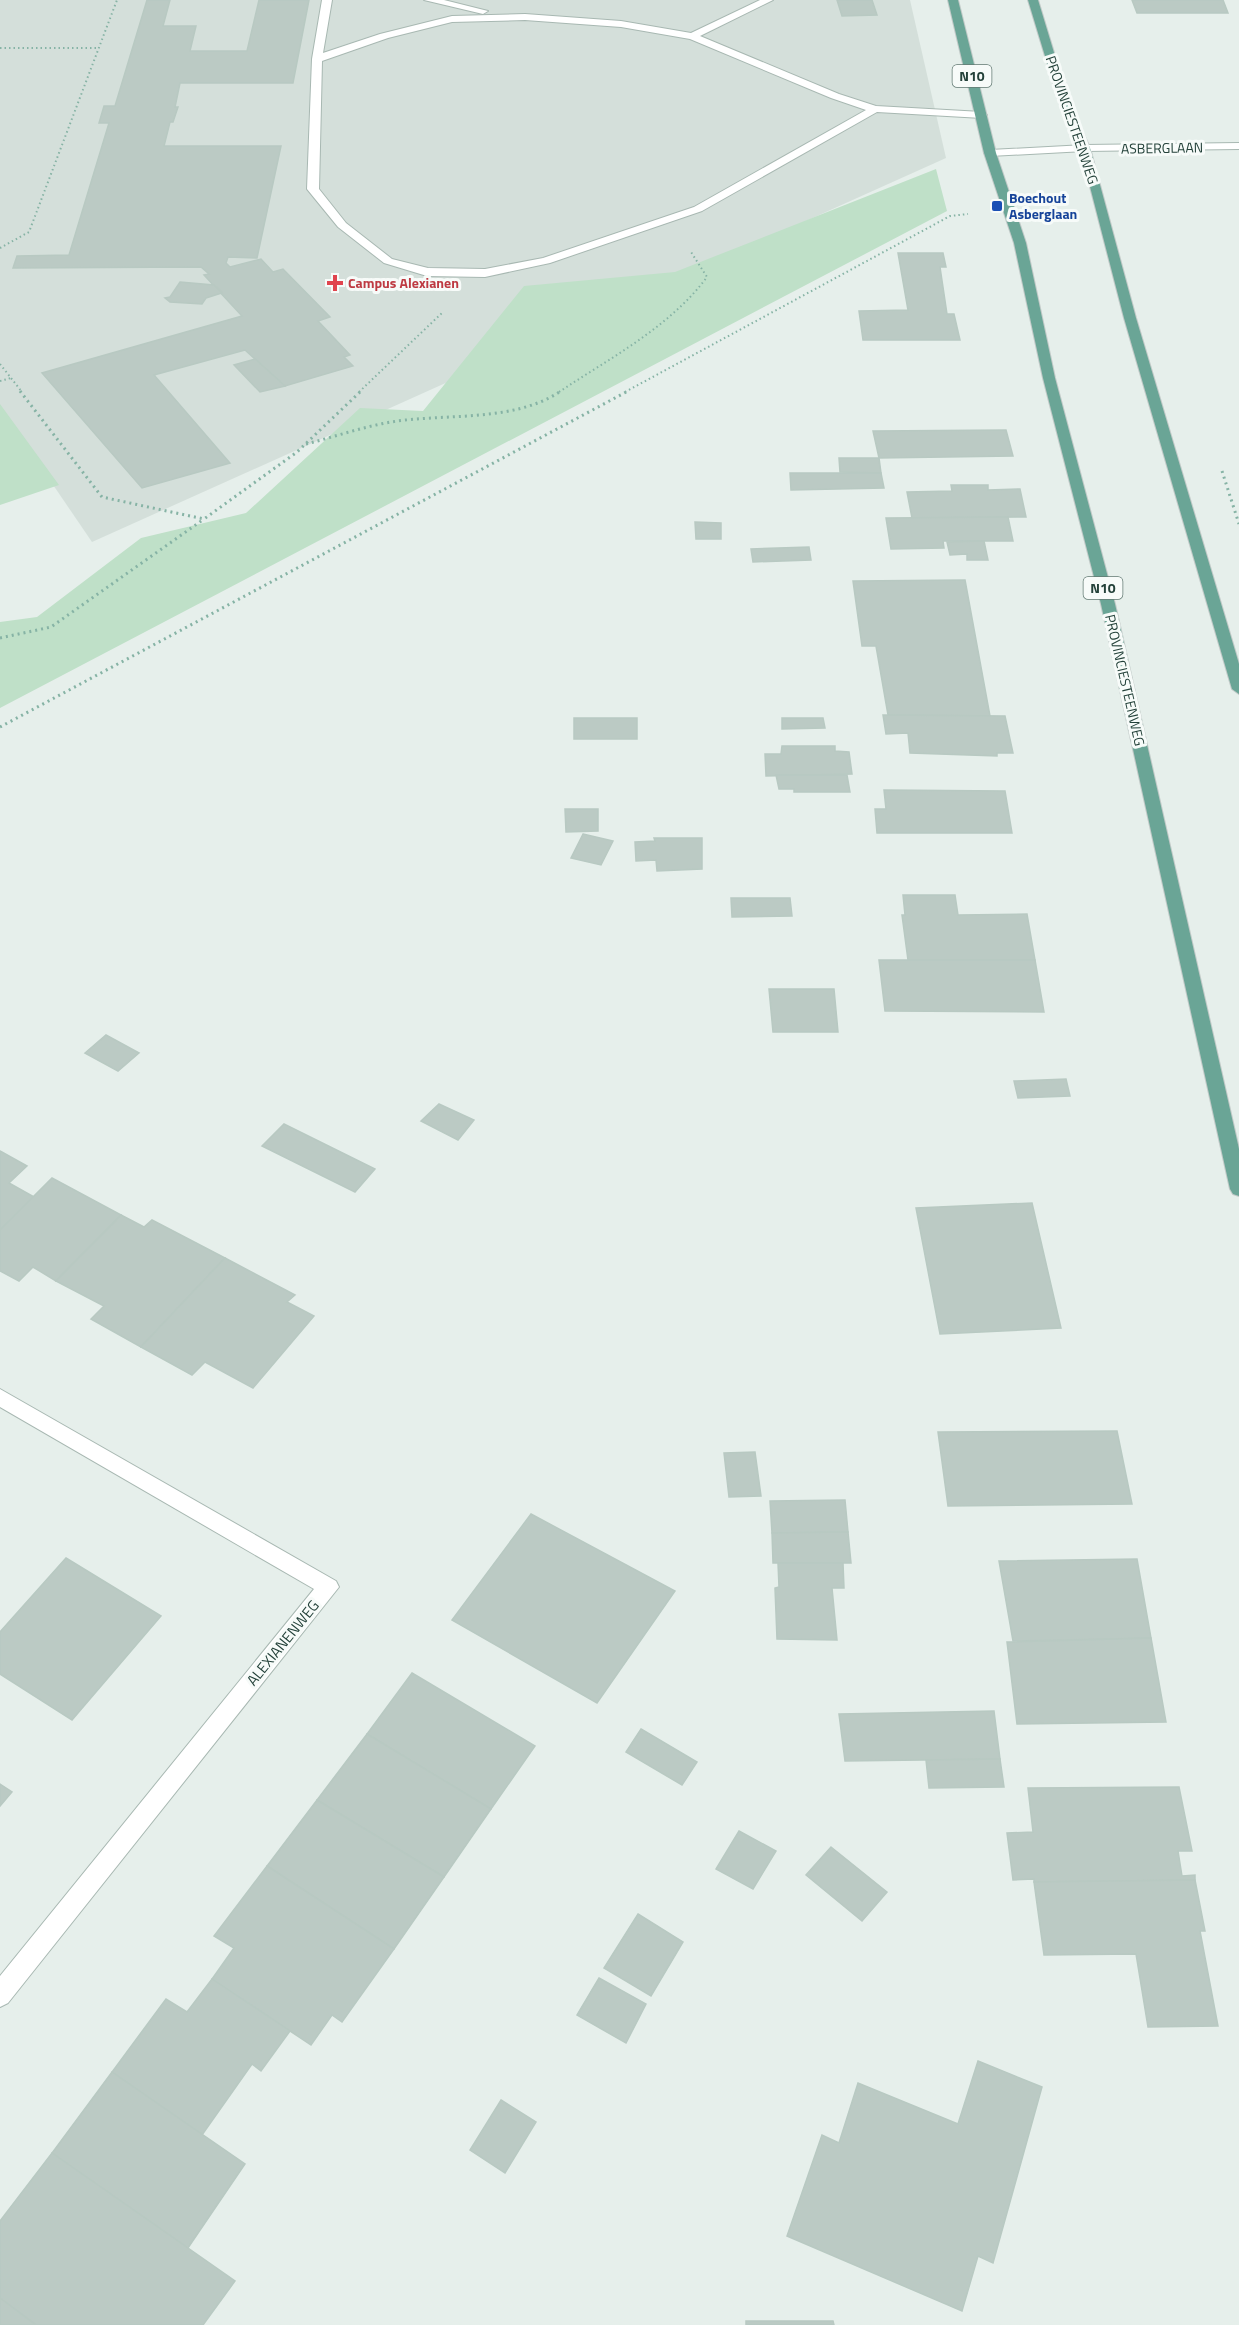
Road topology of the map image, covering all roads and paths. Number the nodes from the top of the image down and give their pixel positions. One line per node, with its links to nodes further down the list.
1 (117, 0): 10 (path)
2 (327, 0): 11 (street)
3 (429, 0): 7 (street)
4 (768, 0): 8 (street)
5 (953, 0): 13 (main road, PROVINCIESTEENWEG / N10)
6 (1033, 0): 15 (main road, PROVINCIESTEENWEG)
7 (508, 17): 8 (street); 11 (street)
8 (692, 36): 12 (street)
9 (0, 48): 10 (path)
10 (99, 48): 19 (path)
11 (317, 59): 20 (street)
12 (874, 109): 13 (street); 18 (street)
13 (982, 115): 16 (main road, PROVINCIESTEENWEG / N10)
14 (1239, 146): 15 (street, ASBERGLAAN)
15 (1085, 148): 16 (street, ASBERGLAAN); 27 (main road, PROVINCIESTEENWEG)
16 (990, 153): 17 (main road, PROVINCIESTEENWEG / N10)
17 (1010, 210): 28 (path); 29 (main road, PROVINCIESTEENWEG / N10)
18 (654, 225): 20 (street); 24 (path)
19 (1, 247)
20 (485, 273): 24 (path)
21 (0, 364): 22 (path)
22 (11, 378): 23 (path); 25 (path)
23 (0, 381)
24 (304, 445): 25 (path)
25 (204, 519): 26 (path)
26 (0, 638)
27 (1239, 689)
28 (0, 727)
29 (1239, 1189)
30 (0, 1397): 31 (street, ALEXIANENWEG)
31 (0, 1995)

